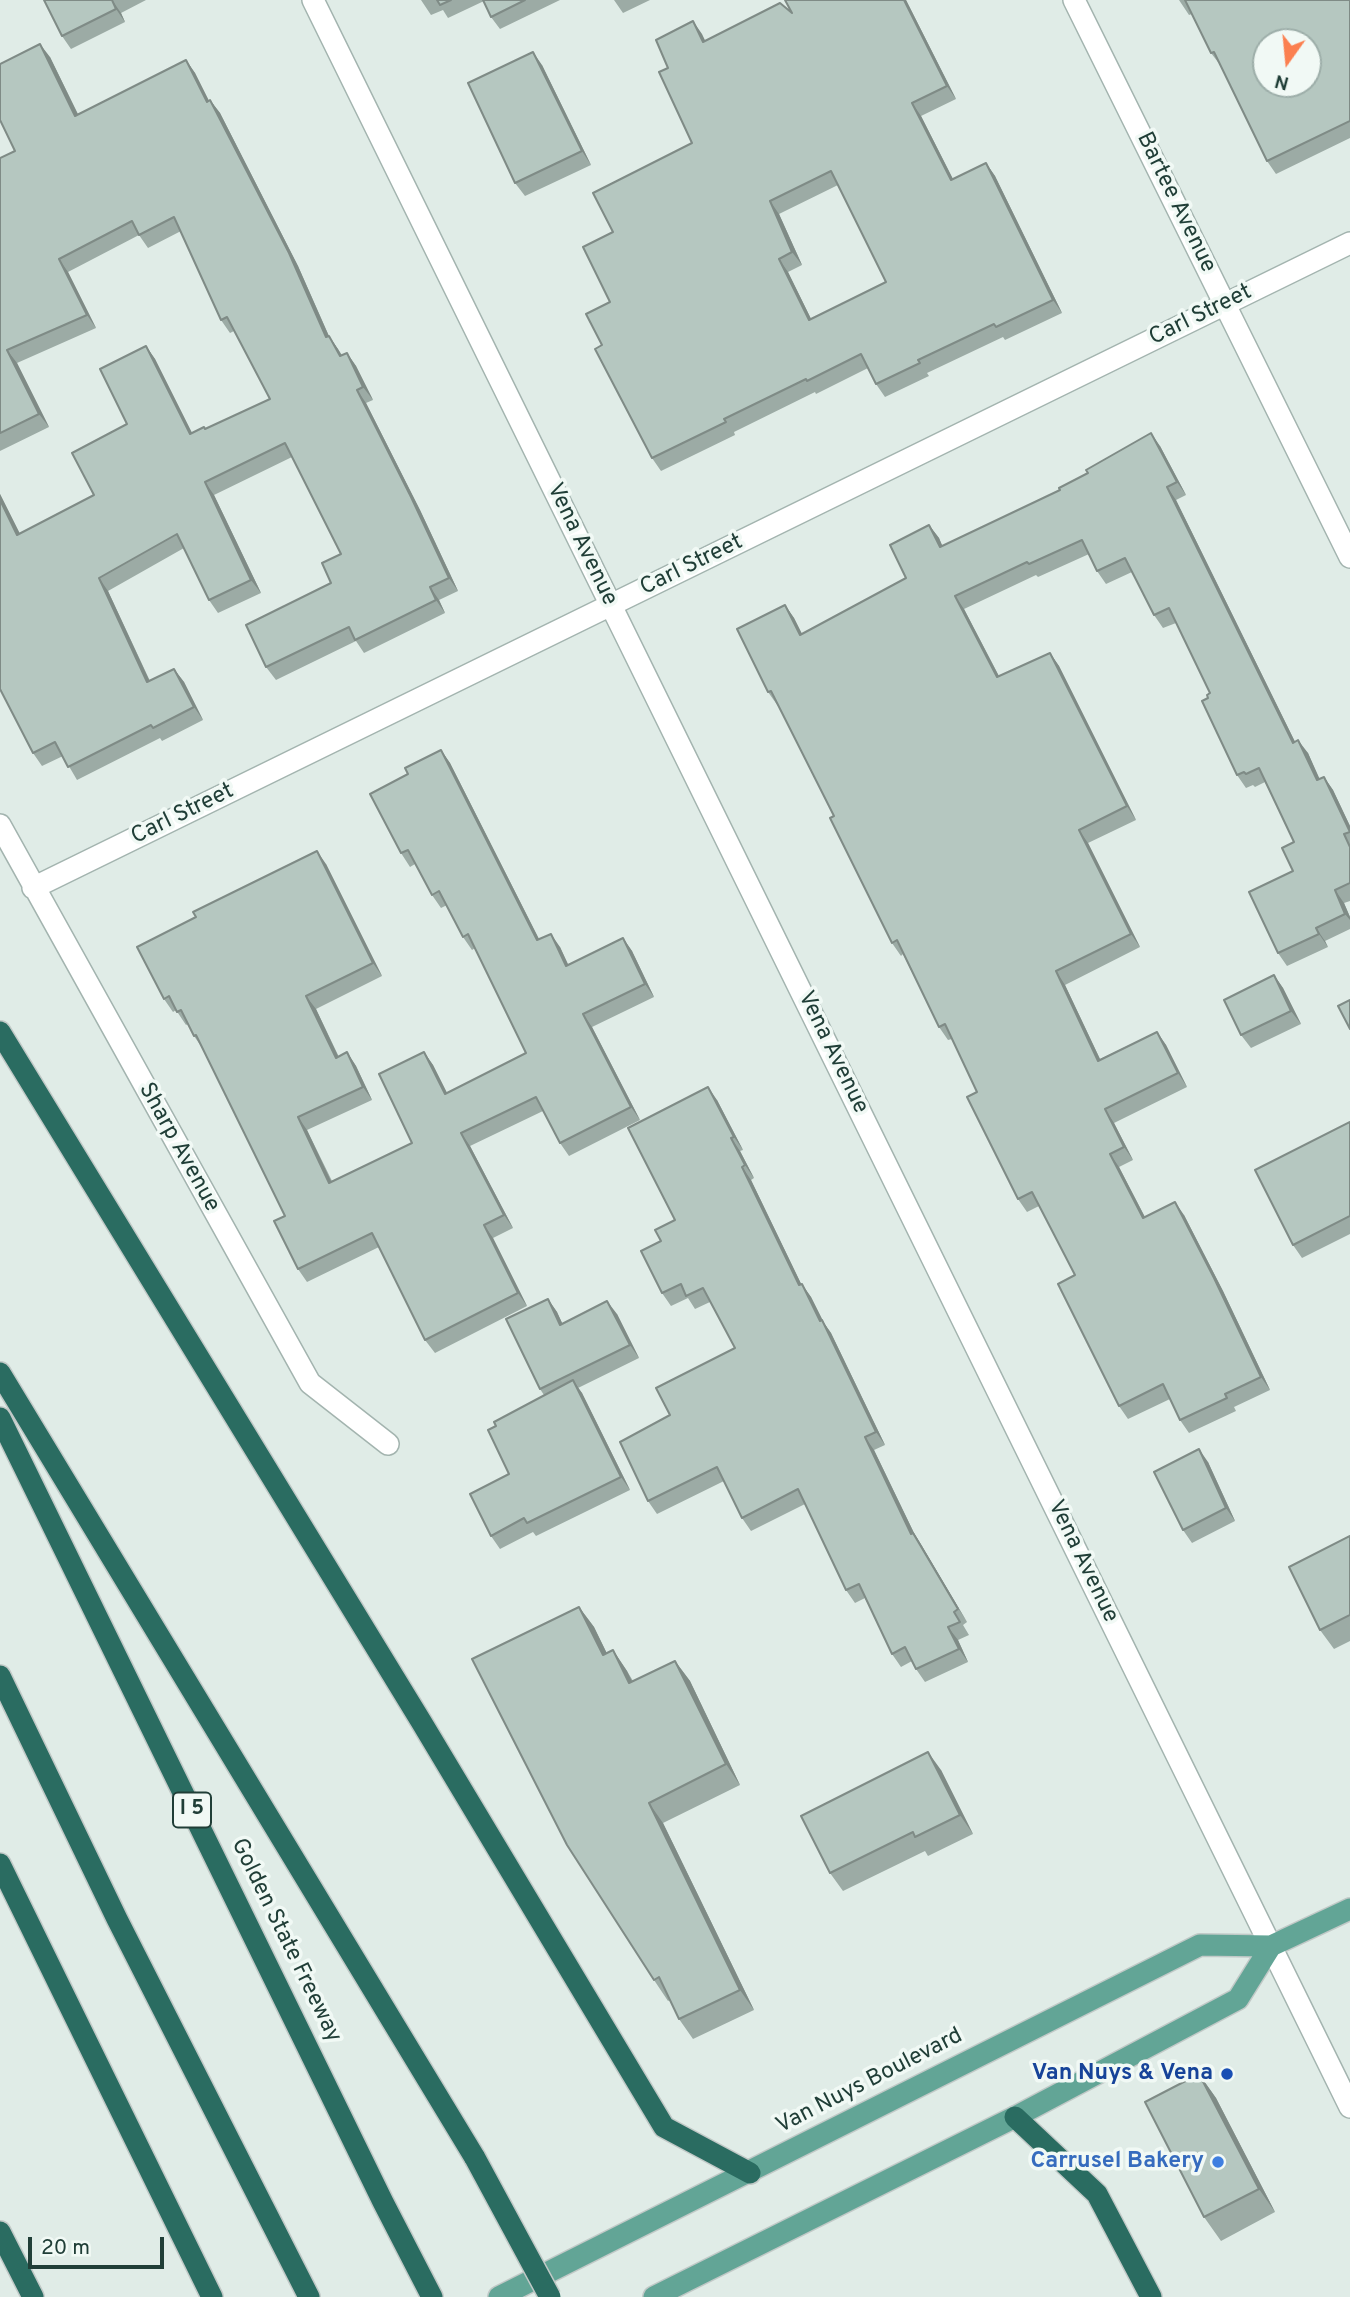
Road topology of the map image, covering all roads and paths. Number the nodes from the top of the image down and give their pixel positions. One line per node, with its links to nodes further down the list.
1 (313, 0): 6 (street, Vena Avenue)
2 (1074, 0): 4 (street, Bartee Avenue)
3 (1350, 243): 4 (street, Carl Street)
4 (1225, 304): 5 (street, Bartee Avenue); 6 (street, Carl Street)
5 (1350, 557)
6 (611, 605): 8 (street, Carl Street); 16 (street, Vena Avenue)
7 (0, 825): 8 (street, Sharp Avenue)
8 (33, 888): 12 (street, Sharp Avenue)
9 (0, 1032): 19 (highway)
10 (0, 1373): 26 (highway, bridge)
11 (0, 1418): 24 (highway, Golden State Freeway / I 5)
12 (388, 1444)
13 (0, 1676): 23 (highway)
14 (0, 1864): 21 (highway)
15 (1350, 1909): 16 (main road, Van Nuys Boulevard)
16 (1271, 1946): 17 (street, Vena Avenue); 18 (main road); 19 (main road, Van Nuys Boulevard)
17 (1350, 2106)
18 (1015, 2117): 27 (main road); 28 (highway)
19 (750, 2172): 25 (main road, Van Nuys Boulevard)
20 (0, 2232): 22 (highway)
21 (211, 2294)
22 (33, 2297)
23 (309, 2297)
24 (432, 2297)
25 (499, 2297)
26 (550, 2297)
27 (654, 2297)
28 (1151, 2297)

